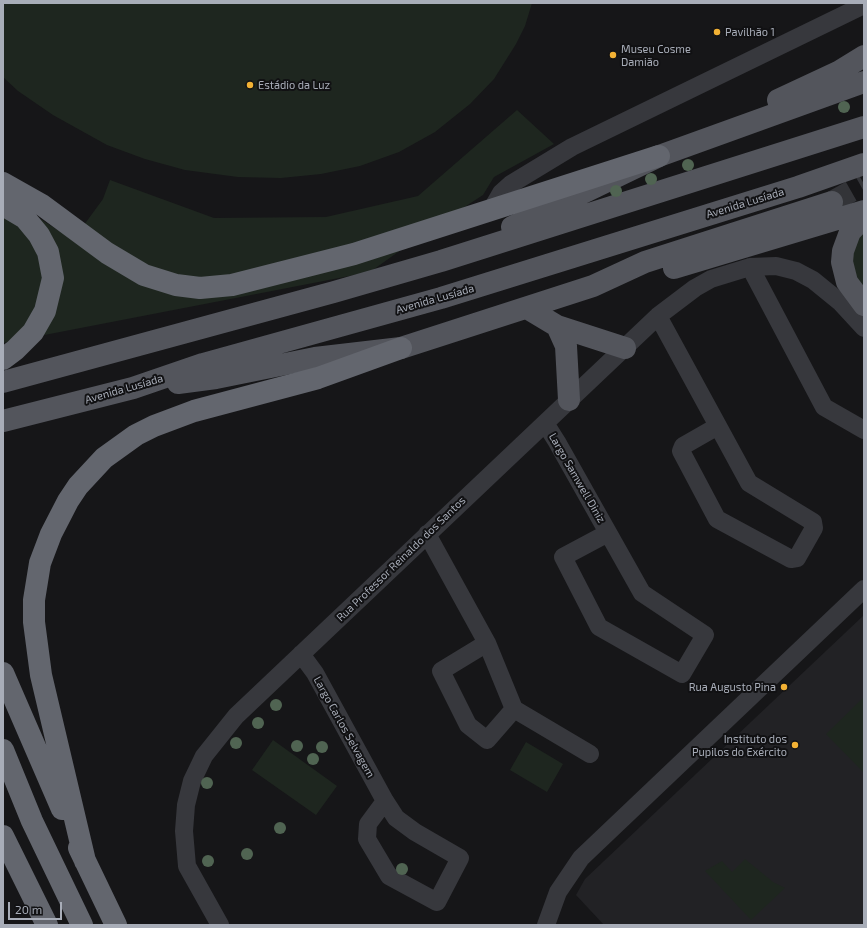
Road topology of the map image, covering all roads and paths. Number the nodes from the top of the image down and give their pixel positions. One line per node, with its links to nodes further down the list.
1 (864, 5): 12 (street)
2 (864, 56): 5 (main road)
3 (864, 82): 5 (main road)
4 (864, 127): 14 (main road)
5 (724, 133): 6 (main road)
6 (659, 156): 12 (highway); 14 (main road)
7 (864, 164): 26 (main road, Avenida Lusíada)
8 (3, 183): 12 (highway)
9 (832, 202): 16 (main road)
10 (3, 205): 24 (highway)
11 (864, 211): 16 (main road)
12 (490, 212)
13 (864, 217): 17 (main road)
14 (441, 261): 25 (main road)
15 (750, 267): 19 (street, Rua Professor Reinaldo dos Santos); 21 (street, Rua Professor Reinaldo dos Santos); 31 (street)
16 (593, 286): 18 (main road)
17 (864, 305)
18 (526, 308): 20 (main road); 22 (main road)
19 (658, 316): 23 (street, Rua Professor Reinaldo dos Santos); 30 (street)
20 (557, 326): 23 (main road); 27 (main road)
21 (864, 328)
22 (402, 348): 26 (main road); 43 (highway)
23 (626, 348): 27 (street, Rua Professor Reinaldo dos Santos)
24 (3, 359)
25 (3, 382)
26 (133, 388): 28 (main road, Avenida Lusíada)
27 (569, 400): 29 (street, Rua Professor Reinaldo dos Santos)
28 (3, 421)
29 (545, 424): 32 (street, Largo Samwell Diniz); 33 (street, Rua Professor Reinaldo dos Santos)
30 (718, 426): 30 (street)
31 (864, 430)
32 (608, 533): 32 (street, Largo Samwell Diniz)
33 (427, 534): 35 (street); 36 (street, Rua Professor Reinaldo dos Santos)
34 (864, 589): 48 (street)
35 (487, 643): 38 (street); 38 (street)
36 (301, 654): 41 (street, Largo Carlos Selvagem); 47 (street, Rua Professor Reinaldo dos Santos)
37 (3, 673): 43 (highway)
38 (514, 709): 40 (street)
39 (3, 750): 45 (highway)
40 (590, 754)
41 (385, 801): 41 (street, Largo Carlos Selvagem)
42 (3, 838): 44 (highway)
43 (85, 861): 46 (highway)
44 (47, 925)
45 (82, 925)
46 (116, 925)
47 (220, 925)
48 (546, 925)

